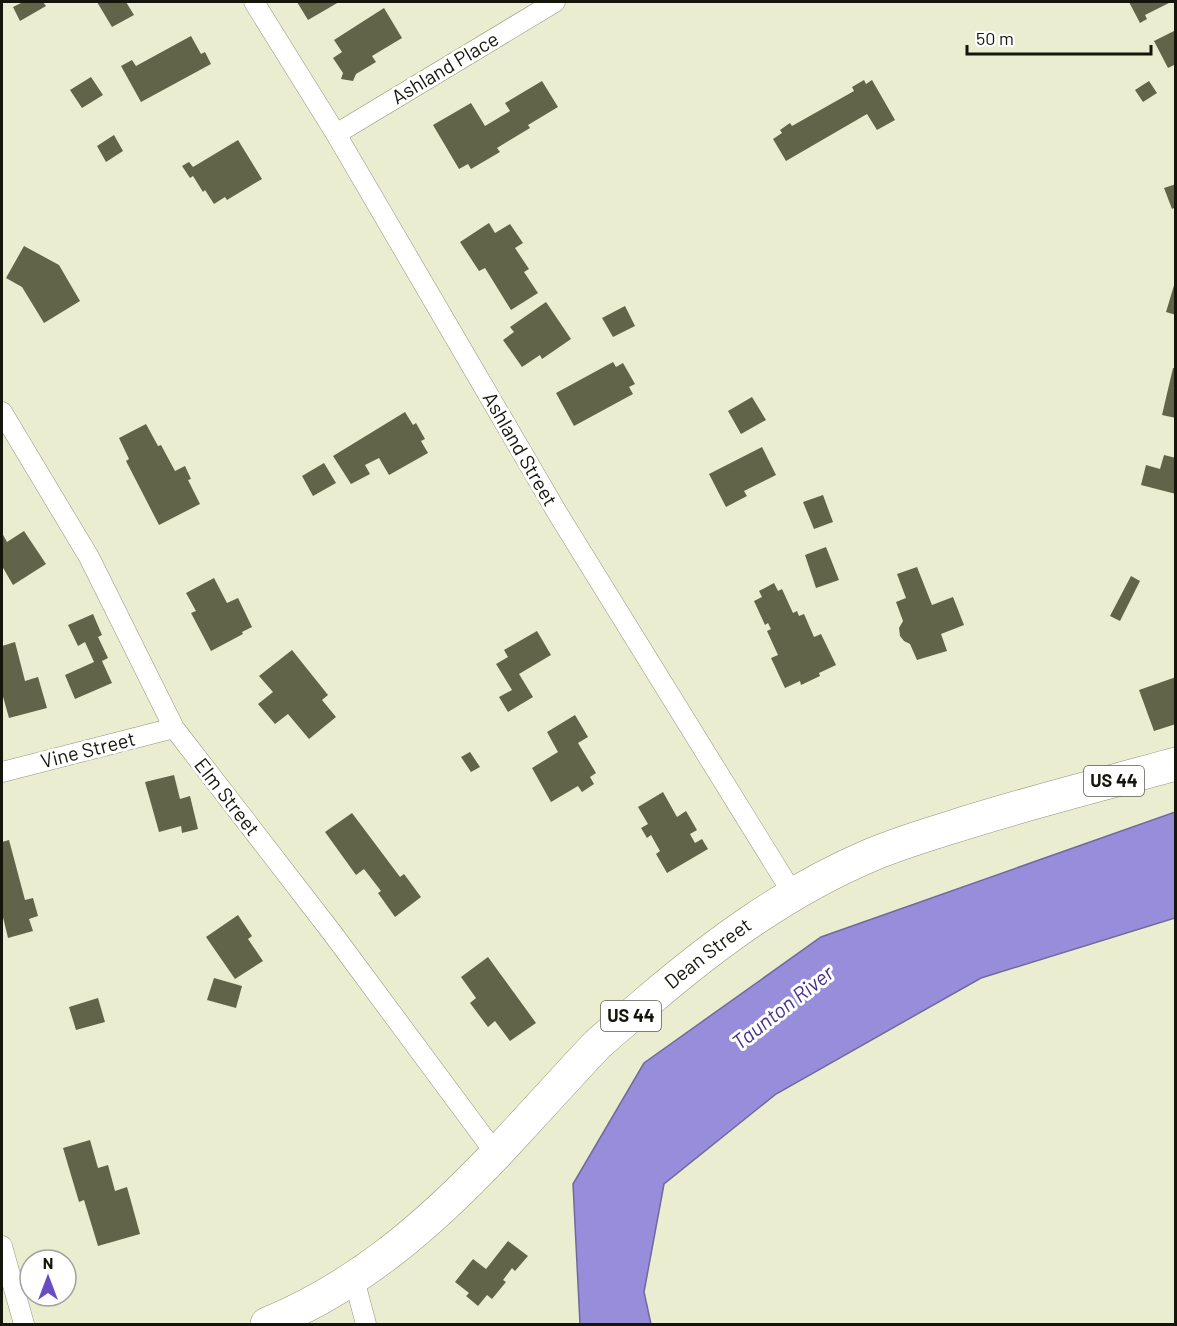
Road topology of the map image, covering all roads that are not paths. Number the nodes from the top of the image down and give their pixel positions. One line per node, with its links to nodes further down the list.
1 (254, 2): 3 (street, Ashland Street)
2 (555, 2): 3 (street, Ashland Place)
3 (336, 134): 8 (street, Ashland Street)
4 (2, 412): 5 (street, Elm Street)
5 (174, 728): 7 (street, Vine Street); 9 (street, Elm Street)
6 (1176, 764): 8 (highway, Dean Street / US 44)
7 (2, 772)
8 (793, 894): 9 (highway, Dean Street / US 44)
9 (496, 1154): 11 (highway, Dean Street / US 44)
10 (2, 1246): 12 (street)
11 (354, 1279): 13 (highway, Dean Street / US 44); 14 (street)
12 (24, 1324)
13 (267, 1324)
14 (366, 1324)

